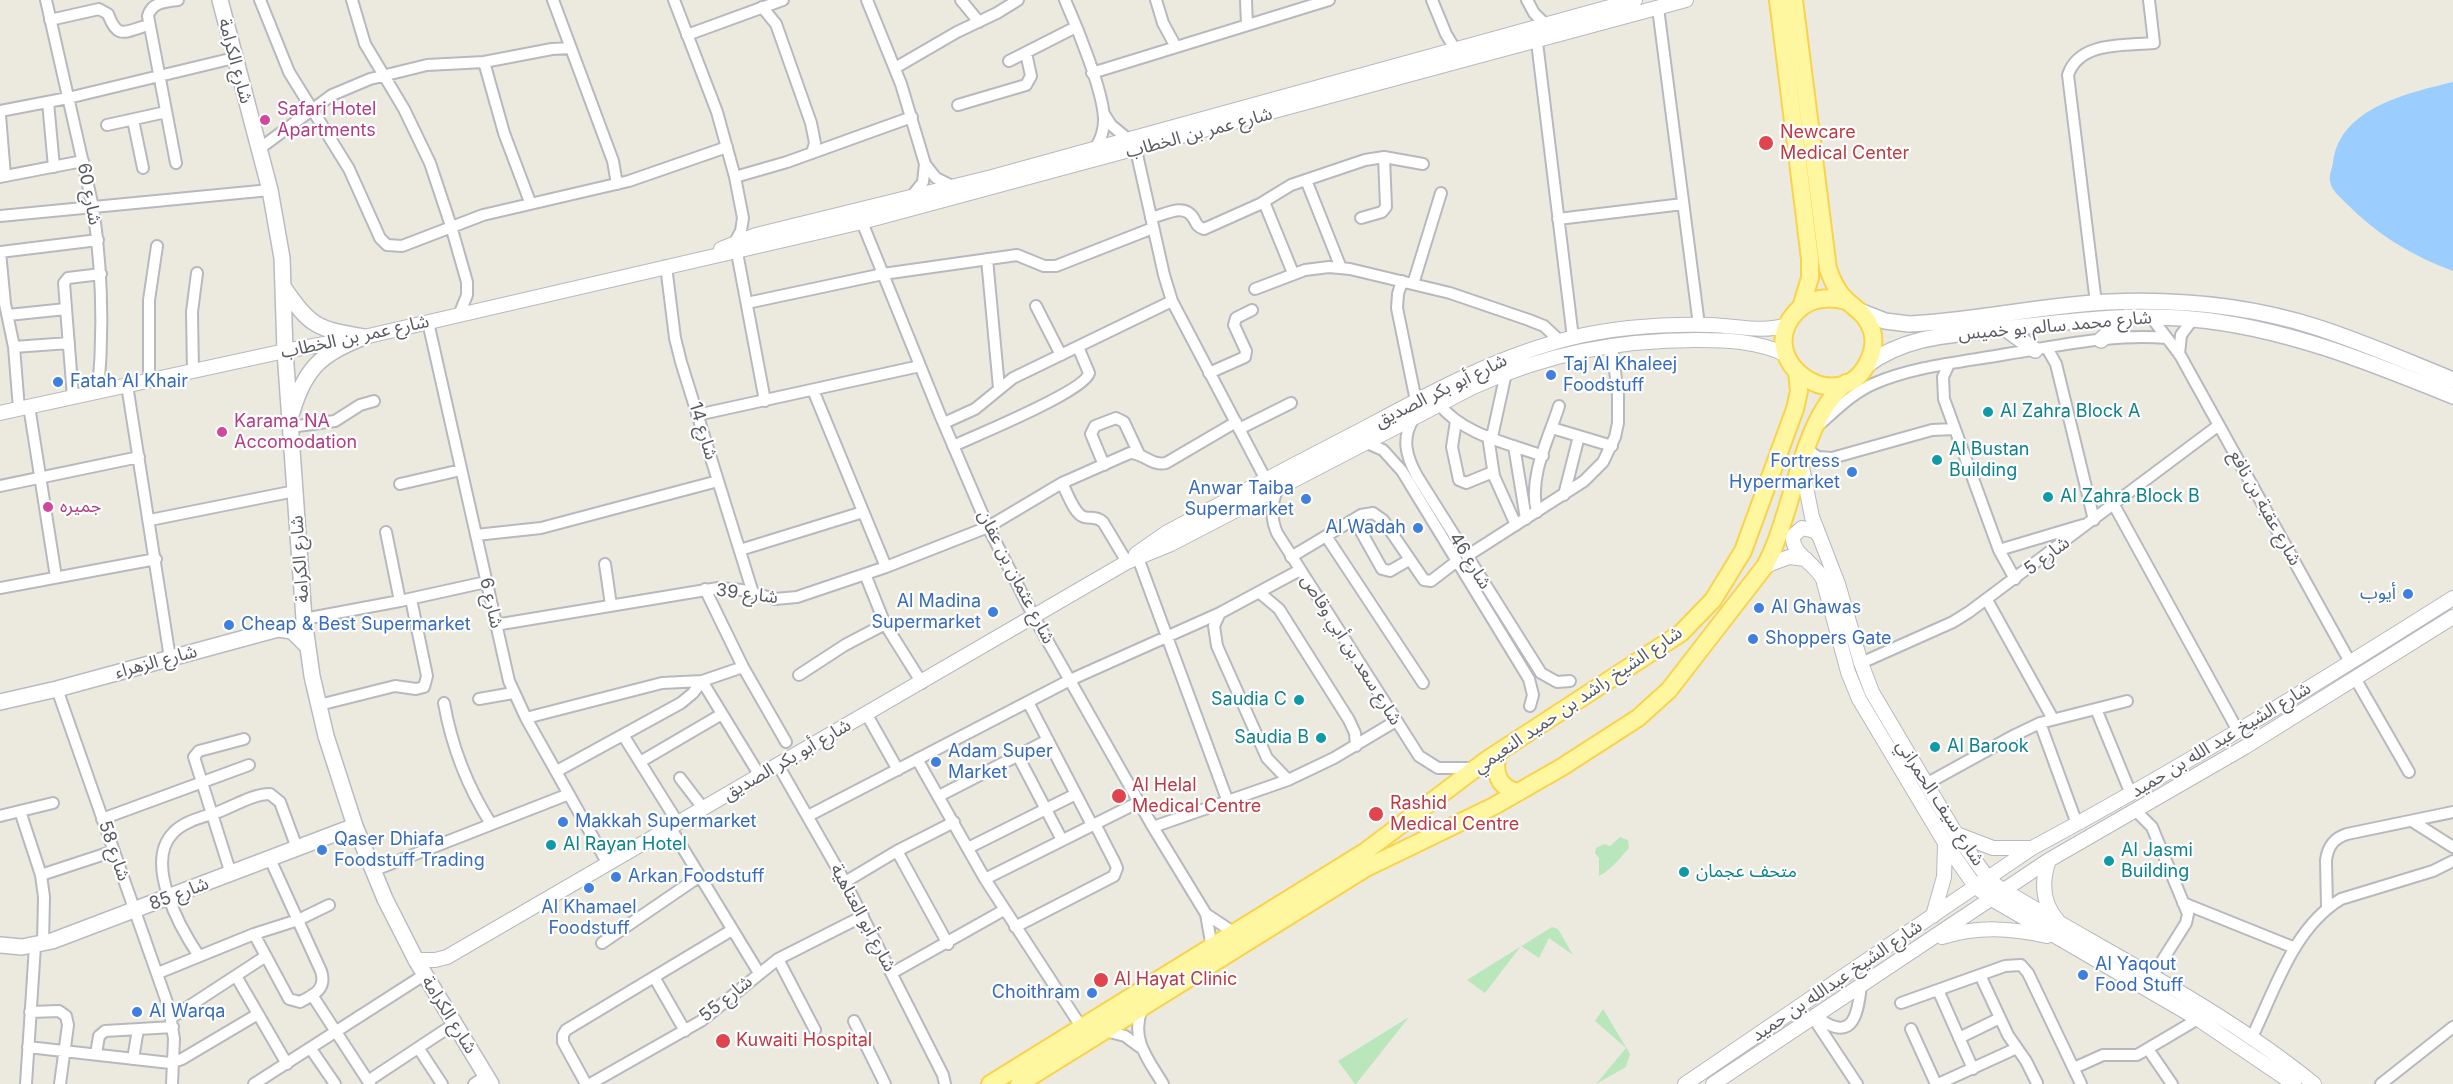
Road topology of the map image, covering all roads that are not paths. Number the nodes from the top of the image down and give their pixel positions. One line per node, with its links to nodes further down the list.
1 (46, 0): 26 (street, شارع 60)
2 (178, 0): 30 (street)
3 (220, 0): 41 (main road, شارع الكرامة)
4 (260, 0): 51 (street)
5 (352, 0): 46 (street)
6 (553, 0): 37 (street)
7 (674, 0): 33 (street)
8 (783, 0): 23 (street)
9 (867, 0): 44 (street)
10 (961, 0): 27 (street)
11 (1018, 0): 27 (street)
12 (1065, 0): 32 (street)
13 (1156, 0): 36 (street)
14 (1246, 0): 31 (street)
15 (1325, 0): 31 (street)
16 (1432, 0): 38 (street)
17 (1527, 0): 28 (street)
18 (1686, 0): 24 (street, شارع عمر بن الخطاب)
19 (1794, 0): 107 (main road)
20 (2149, 0): 109 (street)
21 (1631, 1): 25 (street, شارع عمر بن الخطاب)
22 (1777, 3): 111 (main road)
23 (762, 7): 33 (street); 62 (street)
24 (1658, 8): 29 (street, شارع عمر بن الخطاب); 81 (street)
25 (1598, 10): 28 (street, شارع عمر بن الخطاب); 29 (street)
26 (50, 20): 30 (street); 48 (street, شارع 60)
27 (979, 22): 44 (street)
28 (1545, 24): 35 (street, شارع عمر بن الخطاب)
29 (1602, 24): 34 (street, شارع عمر بن الخطاب)
30 (149, 25): 47 (street)
31 (1247, 25): 36 (street)
32 (1076, 27): 39 (street); 45 (street)
33 (687, 35): 59 (street)
34 (1537, 42): 40 (street, شارع عمر بن الخطاب); 86 (street)
35 (1478, 43): 38 (street, شارع عمر بن الخطاب); 40 (street)
36 (1176, 47): 45 (street)
37 (571, 48): 43 (street); 74 (street)
38 (1455, 49): 58 (street, شارع عمر بن الخطاب)
39 (1026, 53): 42 (street); 50 (street)
40 (1481, 57): 58 (street, شارع عمر بن الخطاب)
41 (234, 58): 47 (street); 61 (main road, شارع الكرامة)
42 (1009, 61)
43 (484, 62): 46 (street); 79 (street)
44 (895, 68): 55 (street)
45 (1092, 73): 54 (street)
46 (383, 75): 51 (street); 89 (street)
47 (159, 76): 48 (street); 52 (street)
48 (68, 98): 49 (street); 64 (street, شارع 60)
49 (48, 102): 53 (street); 68 (street)
50 (958, 105)
51 (311, 109): 61 (street); 89 (street)
52 (166, 112): 56 (street); 65 (street)
53 (0, 113): 70 (street)
54 (1104, 113): 58 (street); 60 (street)
55 (912, 117): 62 (street); 66 (street)
56 (133, 120): 57 (street); 69 (street)
57 (107, 125)
58 (1132, 144): 60 (street, شارع عمر بن الخطاب); 73 (street, شارع عمر بن الخطاب); 88 (street)
59 (727, 147): 71 (street); 74 (street)
60 (1096, 147): 73 (street, شارع عمر بن الخطاب)
61 (259, 149): 76 (main road, شارع الكرامة)
62 (812, 153): 71 (street)
63 (1384, 157): 67 (street); 72 (street); 85 (street)
64 (83, 161): 68 (street); 82 (street, شارع 60)
65 (176, 163)
66 (925, 164): 75 (street); 78 (street)
67 (1423, 164)
68 (54, 167): 70 (street)
69 (143, 168)
70 (2, 177)
71 (735, 177): 84 (street)
72 (1306, 180): 80 (street); 98 (street)
73 (993, 182): 75 (street, شارع عمر بن الخطاب); 87 (street, شارع عمر بن الخطاب)
74 (617, 184): 79 (street)
75 (952, 186): 78 (street, شارع عمر بن الخطاب)
76 (270, 190): 82 (street); 104 (main road, شارع الكرامة)
77 (1441, 193): 103 (street)
78 (912, 196): 90 (street, شارع عمر بن الخطاب)
79 (530, 202): 89 (street)
80 (1264, 202): 88 (street); 100 (street)
81 (1683, 204): 86 (street); 121 (street)
82 (93, 207): 83 (street); 92 (street, شارع 60)
83 (0, 216)
84 (743, 218): 91 (street); 94 (street)
85 (1361, 218)
86 (1558, 219): 126 (street)
87 (862, 222): 90 (street, شارع عمر بن الخطاب); 102 (street, شارع عثمان بن عفان)
88 (1152, 223): 96 (street); 106 (street)
89 (451, 226): 116 (street)
90 (797, 231): 91 (street, شارع عمر بن الخطاب); 94 (street, شارع عمر بن الخطاب)
91 (756, 235): 94 (street, شارع عمر بن الخطاب)
92 (98, 240): 95 (street); 101 (street, شارع 60)
93 (157, 246): 145 (street)
94 (736, 247): 97 (street, شارع عمر بن الخطاب); 108 (street)
95 (0, 252): 115 (street)
96 (987, 259): 102 (street); 148 (street)
97 (666, 266): 116 (street, شارع عمر بن الخطاب); 161 (street, شارع 14)
98 (1341, 268): 100 (street); 103 (street)
99 (197, 273): 140 (street)
100 (1293, 273): 105 (street)
101 (101, 274): 112 (street); 150 (street, شارع 60)
102 (883, 274): 108 (street); 139 (street, شارع عثمان بن عفان)
103 (1408, 282): 126 (street); 155 (street)
104 (284, 288): 124 (main road); 133 (main road, شارع الكرامة)
105 (1255, 289)
106 (1172, 301): 130 (street); 142 (street)
107 (1846, 301): 111 (main road); 114 (main road)
108 (747, 303): 154 (street)
109 (2096, 303): 114 (main road, شارع محمد سالم بو خميس); 144 (main road, شارع محمد سالم بو خميس)
110 (1036, 306): 134 (street)
111 (1801, 307): 122 (main road)
112 (66, 309): 115 (street); 128 (street)
113 (1252, 310): 142 (street)
114 (1862, 312): 138 (main road)
115 (8, 315): 131 (street)
116 (459, 315): 120 (street, شارع عمر بن الخطاب)
117 (2126, 317): 118 (main road, شارع محمد سالم بو خميس); 123 (main road, شارع محمد سالم بو خميس); 127 (main road)
118 (2151, 317): 119 (main road, شارع محمد سالم بو خميس); 125 (street, شارع عقبة بن نافع)
119 (2193, 319): 136 (street); 151 (main road, شارع محمد سالم بو خميس)
120 (428, 322): 124 (street, شارع عمر بن الخطاب); 183 (street, شارع 6)
121 (1698, 325): 122 (street, شارع أبو بكر الصديق); 126 (street, شارع أبو بكر الصديق)
122 (1788, 325): 135 (main road)
123 (2006, 329): 132 (main road); 138 (main road, شارع محمد سالم بو خميس)
124 (364, 337): 133 (street, شارع عمر بن الخطاب); 165 (main road)
125 (2167, 338): 127 (street); 136 (street, شارع عقبة بن نافع)
126 (1566, 339): 155 (street, شارع أبو بكر الصديق)
127 (2101, 340): 132 (street)
128 (69, 343): 131 (street); 152 (street)
129 (1612, 346): 135 (street, شارع أبو بكر الصديق); 143 (street, شارع أبو بكر الصديق); 176 (street)
130 (1078, 347): 134 (street); 174 (street)
131 (14, 348): 159 (street)
132 (2041, 349): 137 (street); 202 (street)
133 (285, 351): 140 (street, شارع عمر بن الخطاب); 165 (main road, شارع الكرامة)
134 (1061, 355): 148 (street)
135 (1786, 355): 141 (main road)
136 (2180, 355): 166 (street, شارع عقبة بن نافع)
137 (1949, 364): 169 (street); 170 (street)
138 (1867, 365): 146 (main road)
139 (920, 366): 149 (street); 164 (street, شارع عثمان بن عفان)
140 (193, 371): 145 (street, شارع عمر بن الخطاب)
141 (1797, 372): 146 (main road); 276 (main road, شارع الشيخ راشد بن حميد النعيمي)
142 (1209, 373): 167 (street)
143 (1506, 373): 157 (street, شارع أبو بكر الصديق); 171 (street)
144 (2453, 380)
145 (149, 381): 147 (street, شارع عمر بن الخطاب)
146 (1846, 383): 169 (main road, شارع الشيخ راشد بن حميد النعيمي)
147 (127, 385): 150 (street, شارع عمر بن الخطاب); 180 (street)
148 (999, 388): 164 (street)
149 (813, 390): 154 (street); 197 (street)
150 (98, 392): 152 (street, شارع عمر بن الخطاب)
151 (2453, 396)
152 (73, 397): 159 (street, شارع عمر بن الخطاب)
153 (374, 401): 165 (street)
154 (765, 401): 161 (street)
155 (1416, 401): 187 (street, شارع أبو بكر الصديق)
156 (1291, 403): 167 (street)
157 (1439, 404): 162 (street, شارع أبو بكر الصديق); 163 (street)
158 (1559, 406): 168 (street)
159 (24, 407): 160 (street, شارع عمر بن الخطاب); 185 (street)
160 (0, 413)
161 (698, 415): 188 (street, شارع 14)
162 (1415, 416): 173 (street, شارع أبو بكر الصديق); 186 (street, شارع 46)
163 (1456, 421): 171 (street); 184 (street)
164 (944, 423): 174 (street, شارع عثمان بن عفان)
165 (290, 424): 193 (main road, شارع الكرامة)
166 (2219, 425): 196 (street, شارع 5); 244 (street, شارع عقبة بن نافع)
167 (1238, 426): 178 (street); 187 (street)
168 (1552, 428): 172 (street); 179 (street)
169 (1814, 429): 177 (main road, شارع الشيخ راشد بن حميد النعيمي)
170 (1954, 429): 177 (street); 210 (street)
171 (1490, 436): 175 (street); 184 (street)
172 (1580, 436): 176 (street); 194 (street)
173 (1365, 442): 186 (street, شارع 46); 192 (street, شارع أبو بكر الصديق)
174 (953, 446): 204 (street, شارع عثمان بن عفان)
175 (1514, 446): 179 (street); 200 (street)
176 (1611, 446): 194 (street)
177 (1807, 450): 182 (main road, شارع الشيخ راشد بن حميد النعيمي)
178 (1139, 454): 181 (street, شارع 39); 181 (street)
179 (1543, 456): 198 (street)
180 (139, 457): 185 (street); 201 (street)
181 (1104, 465): 189 (street, شارع 39)
182 (1802, 467): 208 (street, شارع سيف الحمراني); 218 (main road, شارع الشيخ راشد بن حميد النعيمي)
183 (461, 470): 190 (street); 206 (street, شارع 6)
184 (1493, 472): 203 (street)
185 (40, 477): 191 (street); 222 (street)
186 (1413, 479): 213 (street, شارع 46)
187 (1266, 480): 195 (street, شارع أبو بكر الصديق)
188 (718, 481): 206 (street); 209 (street, شارع 14)
189 (1062, 483): 204 (street, شارع 39); 215 (street)
190 (400, 484)
191 (0, 486)
192 (1278, 488): 195 (street, شارع أبو بكر الصديق); 211 (street, شارع سعد بن أبي وقاص)
193 (295, 491): 201 (street); 236 (main road, شارع الكرامة)
194 (1564, 495): 198 (street)
195 (1244, 499): 215 (street, شارع أبو بكر الصديق)
196 (2114, 505): 202 (street, شارع 5); 270 (street)
197 (863, 512): 209 (street); 219 (street)
198 (1537, 512): 200 (street)
199 (1354, 519): 207 (street); 216 (street); 216 (street)
200 (1526, 519): 203 (street)
201 (150, 520): 212 (street)
202 (2091, 522): 210 (street); 223 (street, شارع 5)
203 (1516, 525): 213 (street)
204 (988, 526): 219 (street, شارع 39); 234 (street, شارع عثمان بن عفان)
205 (386, 532): 230 (street)
206 (476, 535): 224 (street, شارع 6)
207 (1326, 536): 211 (street); 253 (street)
208 (1819, 536): 214 (street, شارع سيف الحمراني); 245 (street, شارع سيف الحمراني)
209 (740, 550): 227 (street, شارع 14)
210 (1999, 550): 223 (street)
211 (1291, 557): 220 (street, شارع سعد بن أبي وقاص)
212 (156, 559): 222 (street); 242 (street)
213 (1462, 559): 216 (street); 241 (street, شارع 46); 243 (street, شارع 46)
214 (1806, 559): 218 (street); 320 (street, شارع سيف الحمراني)
215 (1132, 560): 234 (street, شارع أبو بكر الصديق); 239 (street)
216 (1409, 560)
217 (605, 564): 232 (street)
218 (1765, 566): 291 (main road, شارع الشيخ راشد بن حميد النعيمي)
219 (886, 567): 221 (street, شارع 39)
220 (1300, 570): 228 (street); 268 (street, شارع سعد بن أبي وقاص)
221 (865, 574): 227 (street, شارع 39); 237 (street)
222 (56, 577): 225 (street)
223 (2015, 579): 231 (street, شارع 5)
224 (486, 582): 230 (street); 238 (street, شارع 6)
225 (0, 588)
226 (705, 589): 227 (street, شارع 39); 232 (street, شارع 39); 246 (street)
227 (753, 593)
228 (1260, 593): 233 (street); 275 (street)
229 (2453, 598): 244 (street, شارع الشيخ عبد الله بن حميد)
230 (406, 600): 236 (street); 261 (street)
231 (1987, 600): 245 (street, شارع 5); 267 (street)
232 (611, 605): 238 (street, شارع 39)
233 (1220, 613): 239 (street); 288 (street)
234 (1034, 617): 249 (street, شارع عثمان بن عفان); 252 (street, شارع أبو بكر الصديق)
235 (2453, 617): 248 (street, شارع الشيخ عبد الله بن حميد)
236 (304, 619): 240 (main road, شارع الكرامة)
237 (885, 624): 247 (street); 252 (street)
238 (495, 625): 255 (street, شارع 6)
239 (1168, 637): 249 (street); 299 (street)
240 (307, 646): 242 (main road, شارع الزهراء); 261 (main road, شارع الكرامة)
241 (1527, 654): 243 (street); 251 (street, شارع 46)
242 (170, 658): 254 (main road, شارع الزهراء)
243 (1517, 660): 262 (street, شارع 46)
244 (2350, 662): 270 (street, شارع الشيخ عبد الله بن حميد)
245 (1861, 663): 290 (street, شارع سيف الحمراني)
246 (743, 667): 250 (street); 274 (street)
247 (799, 675)
248 (2355, 678): 285 (street); 296 (street, شارع الشيخ عبد الله بن حميد)
249 (1070, 680): 257 (street); 298 (street, شارع عثمان بن عفان)
250 (702, 681): 264 (street); 266 (street); 271 (street)
251 (1570, 681)
252 (921, 682): 265 (street, شارع أبو بكر الصديق)
253 (1422, 683)
254 (57, 689): 259 (main road, شارع الزهراء); 308 (street, شارع 58)
255 (513, 693): 256 (street); 266 (street, شارع 6)
256 (479, 699)
257 (1028, 702): 273 (street); 278 (street)
258 (2127, 702): 263 (street)
259 (3, 703)
260 (444, 703): 312 (street)
261 (319, 705): 315 (main road, شارع الكرامة)
262 (1530, 706)
263 (2096, 709): 267 (street); 294 (street)
264 (722, 714): 279 (street); 286 (street)
265 (867, 715): 281 (street, شارع أبو بكر الصديق); 283 (street)
266 (526, 718): 284 (street, شارع 6)
267 (2053, 719): 269 (street)
268 (1396, 721): 275 (street); 282 (street, شارع سعد بن أبي وقاص)
269 (2040, 723): 290 (street); 311 (street)
270 (2238, 731): 294 (street, شارع الشيخ عبد الله بن حميد)
271 (623, 735): 279 (street); 284 (street)
272 (244, 739): 289 (street)
273 (1048, 740): 277 (street); 293 (street)
274 (786, 742)
275 (1356, 746): 288 (street)
276 (1499, 752): 282 (main road, شارع الشيخ راشد بن حميد النعيمي); 291 (main road)
277 (1018, 756): 295 (street); 301 (street)
278 (917, 759): 283 (street); 295 (street)
279 (640, 762): 313 (street)
280 (249, 765): 289 (street)
281 (778, 765): 286 (street, شارع أبو بكر الصديق); 307 (street, شارع أبو العتاهية)
282 (1476, 768): 352 (main road, شارع الشيخ راشد بن حميد النعيمي)
283 (898, 770): 307 (street)
284 (557, 771): 292 (street, شارع 6)
285 (2409, 772)
286 (760, 776): 300 (street, شارع أبو بكر الصديق)
287 (680, 778): 300 (street)
288 (1288, 780): 299 (street)
289 (201, 782): 305 (street); 308 (street)
290 (1926, 784): 318 (street, شارع سيف الحمراني)
291 (1519, 792): 378 (main road, شارع الشيخ راشد بن حميد النعيمي)
292 (569, 794): 312 (street); 330 (street, شارع 6)
293 (1076, 794): 301 (street); 314 (street)
294 (2132, 794): 311 (street, شارع الشيخ عبد الله بن حميد)
295 (939, 796): 310 (street)
296 (2153, 799): 302 (street, شارع الشيخ عبد الله بن حميد); 317 (street)
297 (53, 802): 303 (street)
298 (1139, 802): 314 (street); 316 (street, شارع عثمان بن عفان)
299 (1228, 802): 316 (street)
300 (703, 808): 313 (street, شارع أبو بكر الصديق)
301 (1046, 809): 319 (street); 323 (street)
302 (2134, 810): 317 (street); 328 (street, شارع الشيخ عبد الله بن حميد)
303 (20, 811): 306 (street); 333 (street)
304 (2453, 812): 309 (street)
305 (212, 814): 322 (street); 332 (street); 338 (street)
306 (0, 816)
307 (808, 816): 336 (street, شارع أبو العتاهية)
308 (102, 819): 325 (street, شارع 58)
309 (2412, 821): 321 (street); 341 (street)
310 (954, 822): 323 (street); 326 (street)
311 (2081, 823): 324 (street, شارع الشيخ عبد الله بن حميد); 337 (street)
312 (491, 824): 331 (street)
313 (674, 825): 330 (street, شارع أبو بكر الصديق); 334 (street)
314 (1094, 825): 319 (street); 348 (street)
315 (355, 826): 322 (main road, شارع 85); 331 (main road, شارع الكرامة)
316 (1154, 827): 344 (street, شارع عثمان بن عفان)
317 (2152, 827): 339 (street)
318 (1956, 834): 324 (street); 337 (street, شارع سيف الحمراني)
319 (1062, 840): 335 (street)
320 (1945, 843): 337 (street, شارع سيف الحمراني); 346 (street)
321 (2453, 847)
322 (297, 848): 327 (main road, شارع 85)
323 (968, 848): 335 (street)
324 (2032, 848): 337 (street, شارع الشيخ عبد الله بن حميد)
325 (114, 851): 333 (street); 343 (street, شارع 58)
326 (897, 851): 336 (street); 355 (street)
327 (270, 859): 332 (main road, شارع 85); 347 (street)
328 (2049, 860): 337 (street, شارع الشيخ عبد الله بن حميد); 350 (street)
329 (2453, 861): 341 (street)
330 (608, 864): 362 (street, شارع أبو بكر الصديق)
331 (372, 871): 365 (main road, شارع الكرامة)
332 (231, 874): 338 (main road, شارع 85)
333 (41, 875): 357 (street)
334 (700, 876): 349 (street); 354 (street)
335 (985, 879): 342 (street)
336 (845, 882): 345 (street, شارع أبو العتاهية)
337 (1989, 888): 346 (street, شارع الشيخ عبدالله بن حميد); 350 (street, شارع سيف الحمراني); 353 (street, شارع الشيخ عبدالله بن حميد); 363 (street)
338 (169, 898): 343 (main road, شارع 85); 360 (street)
339 (2183, 903): 359 (street); 373 (street)
340 (329, 904): 347 (street)
341 (2327, 908): 359 (street)
342 (1004, 910): 348 (street); 355 (street)
343 (135, 911): 357 (main road, شارع 85); 366 (street, شارع 58)
344 (1206, 914): 352 (street, شارع عثمان بن عفان); 358 (street, شارع عثمان بن عفان)
345 (863, 916): 364 (street, شارع 55); 368 (street, شارع أبو العتاهية)
346 (1933, 916): 381 (street, شارع الشيخ عبدالله بن حميد)
347 (298, 920): 351 (street); 376 (street)
348 (1015, 927): 390 (street)
349 (732, 930): 367 (street); 372 (street)
350 (2061, 933): 353 (street); 373 (street, شارع سيف الحمراني); 384 (street, شارع سيف الحمراني)
351 (254, 934): 360 (street); 361 (street)
352 (1236, 934): 358 (main road, شارع الشيخ راشد بن حميد النعيمي)
353 (1928, 941): 363 (street, شارع الشيخ عبدالله بن حميد)
354 (602, 943)
355 (948, 944): 368 (street)
356 (0, 945): 357 (main road, شارع 85)
357 (39, 945): 379 (street)
358 (1212, 948): 390 (main road, شارع الشيخ راشد بن حميد النعيمي)
359 (2295, 948): 397 (street)
360 (199, 956): 366 (street)
361 (266, 957): 371 (street); 376 (street)
362 (447, 957): 365 (street, شارع أبو بكر الصديق); 369 (street, شارع أبو بكر الصديق)
363 (1902, 957): 374 (street, شارع الشيخ عبدالله بن حميد)
364 (778, 959): 367 (street, شارع 55); 393 (street)
365 (416, 960): 369 (main road, شارع الكرامة)
366 (158, 973): 386 (street, شارع 58)
367 (759, 973): 394 (street, شارع 55)
368 (892, 973): 412 (street, شارع أبو العتاهية)
369 (424, 975): 387 (main road, شارع الكرامة); 396 (street)
370 (1980, 975): 375 (street); 383 (street); 410 (street)
371 (236, 976): 380 (street); 386 (street)
372 (654, 977): 394 (street); 422 (street)
373 (2152, 977): 397 (street, شارع سيف الحمراني)
374 (1862, 984): 382 (street, شارع الشيخ عبدالله بن حميد); 382 (street)
375 (1938, 990): 377 (street); 398 (street)
376 (312, 996): 396 (street)
377 (1901, 1003)
378 (1142, 1009): 395 (main road, شارع الشيخ راشد بن حميد النعيمي); 400 (street)
379 (30, 1012): 399 (street); 405 (street)
380 (258, 1014): 408 (street); 409 (street)
381 (1790, 1014): 388 (street); 428 (street, شارع الشيخ عبدالله بن حميد)
382 (1813, 1016): 388 (street, شارع الشيخ عبدالله بن حميد); 430 (street)
383 (2000, 1018): 398 (street); 401 (street)
384 (2198, 1019): 404 (street); 434 (street, شارع سيف الحمراني)
385 (854, 1021): 423 (street)
386 (172, 1023): 391 (street); 408 (street, شارع 58)
387 (454, 1024): 403 (street); 413 (main road, شارع الكرامة)
388 (1797, 1026): 429 (street, شارع الشيخ عبدالله بن حميد)
389 (2453, 1027): 436 (street)
390 (1082, 1028): 425 (main road, شارع الشيخ راشد بن حميد النعيمي)
391 (138, 1029): 406 (street); 407 (street)
392 (1911, 1029): 431 (street)
393 (815, 1030)
394 (685, 1031): 422 (street, شارع 55)
395 (1107, 1031): 400 (street); 426 (main road, شارع الشيخ راشد بن حميد النعيمي)
396 (336, 1032): 402 (street); 414 (street)
397 (2252, 1037): 435 (street, شارع سيف الحمراني)
398 (1959, 1038): 411 (street)
399 (28, 1047): 405 (street); 416 (street)
400 (1140, 1047): 427 (street)
401 (2017, 1048): 411 (street); 415 (street)
402 (311, 1049): 409 (street); 420 (street)
403 (419, 1049): 414 (street); 421 (street)
404 (2148, 1049): 410 (street); 433 (street)
405 (64, 1050): 406 (street); 417 (street)
406 (96, 1054): 407 (street)
407 (133, 1059): 408 (street)
408 (174, 1062): 418 (street, شارع 58)
409 (287, 1064): 419 (street)
410 (2074, 1068): 432 (street)
411 (1973, 1069): 431 (street)
412 (944, 1079): 424 (street, شارع أبو العتاهية)
413 (484, 1081)
414 (369, 1083)
415 (2037, 1083)
416 (26, 1084)
417 (60, 1084)
418 (172, 1084)
419 (254, 1084)
420 (335, 1084)
421 (442, 1084)
422 (588, 1084)
423 (885, 1084)
424 (952, 1084)
425 (990, 1084)
426 (1019, 1084)
427 (1163, 1084)
428 (1685, 1084)
429 (1713, 1084)
430 (1857, 1084)
431 (1937, 1084)
432 (2080, 1084)
433 (2172, 1084)
434 (2294, 1084)
435 (2314, 1084)
436 (2381, 1084)

